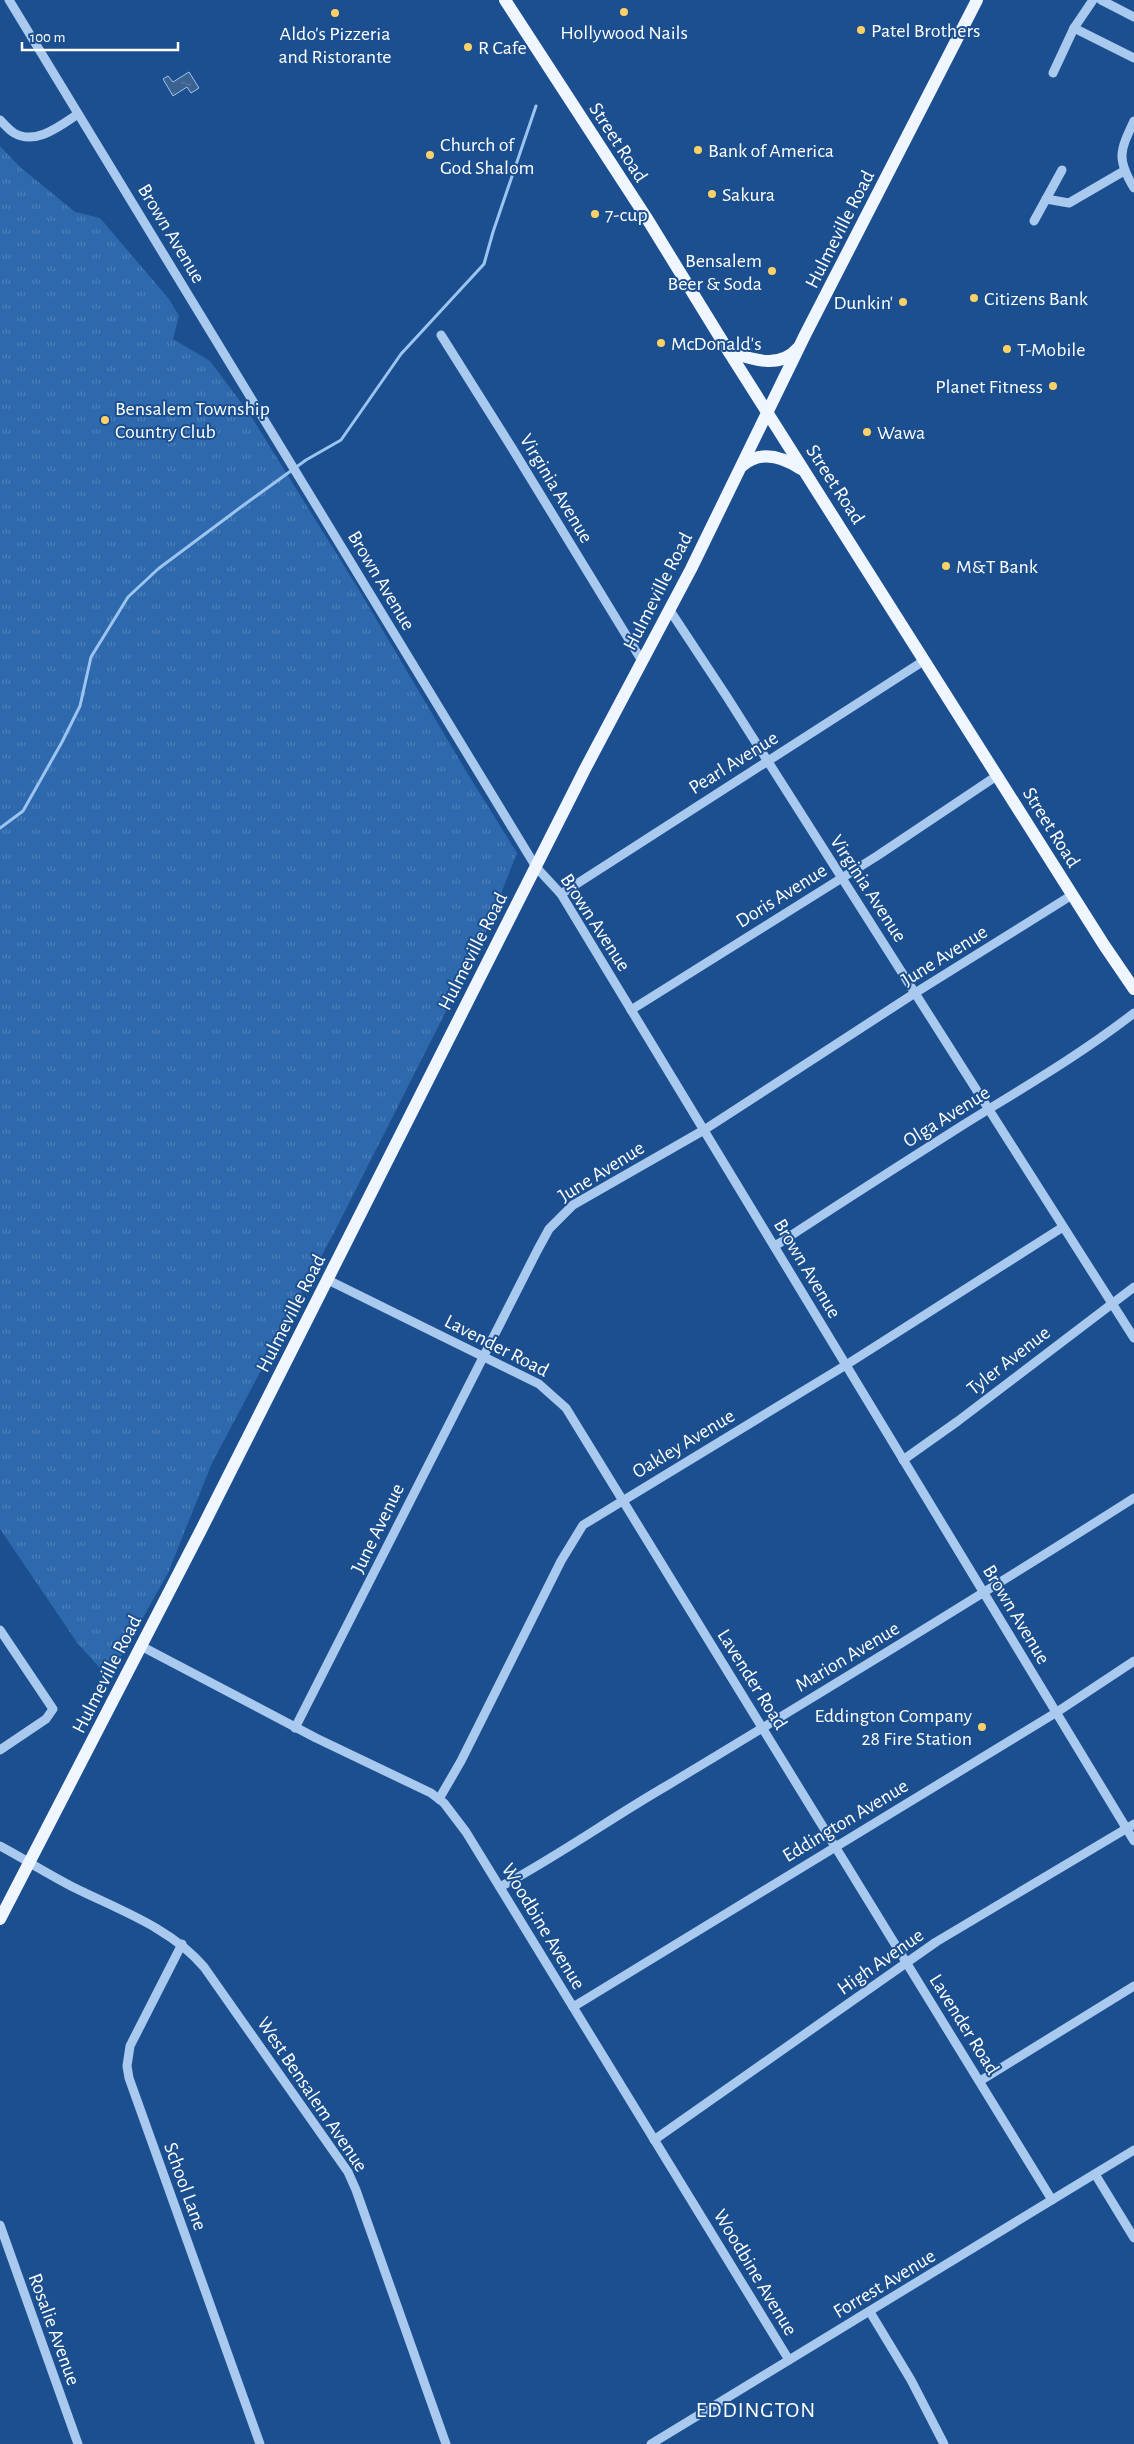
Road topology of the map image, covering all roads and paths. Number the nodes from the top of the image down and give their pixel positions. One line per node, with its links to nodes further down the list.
1 (9, 0): 10 (street, Brown Avenue)
2 (505, 0): 20 (main road, Street Road)
3 (977, 0): 19 (main road, Hulmeville Road)
4 (1093, 0): 7 (street)
5 (1100, 0): 6 (street)
6 (1134, 17)
7 (1074, 28): 8 (street); 9 (street)
8 (1134, 58)
9 (1053, 73)
10 (78, 114): 11 (street); 29 (street, Brown Avenue)
11 (0, 120)
12 (1134, 121): 14 (street)
13 (1062, 170): 16 (street)
14 (1124, 171): 15 (street); 16 (street)
15 (1134, 188)
16 (1046, 199): 17 (street)
17 (1034, 221)
18 (440, 335): 26 (street, Virginia Avenue)
19 (801, 344): 20 (main road); 21 (main road, Hulmeville Road)
20 (729, 352): 21 (main road, Street Road)
21 (768, 412): 22 (main road, Hulmeville Road); 23 (main road, Street Road)
22 (740, 468): 23 (main road); 24 (main road, Hulmeville Road)
23 (805, 472): 25 (main road, Street Road)
24 (669, 609): 26 (main road, Hulmeville Road); 27 (street, Virginia Avenue)
25 (925, 660): 27 (street, Pearl Avenue); 28 (main road, Street Road)
26 (642, 661): 29 (main road, Hulmeville Road)
27 (767, 763): 30 (street, Virginia Avenue); 31 (street, Pearl Avenue)
28 (998, 775): 30 (street, Doris Avenue); 32 (main road, Street Road)
29 (536, 867): 31 (street, Brown Avenue); 42 (main road, Hulmeville Road)
30 (842, 878): 35 (street, Virginia Avenue); 36 (street, Doris Avenue)
31 (561, 894): 36 (street, Brown Avenue)
32 (1072, 895): 33 (main road, Street Road); 35 (street, June Avenue)
33 (1130, 973): 34 (main road, Street Road)
34 (1134, 989)
35 (915, 993): 38 (street, Virginia Avenue); 39 (street, June Avenue)
36 (631, 1010): 39 (street, Brown Avenue)
37 (1134, 1013): 38 (street, Olga Avenue)
38 (989, 1109): 40 (street, Virginia Avenue); 41 (street, Olga Avenue)
39 (704, 1130): 41 (street, Brown Avenue); 46 (street, June Avenue)
40 (1063, 1227): 44 (street, Virginia Avenue); 47 (street, Oakley Avenue)
41 (774, 1246): 47 (street, Brown Avenue)
42 (328, 1280): 46 (street, Lavender Road); 53 (main road, Hulmeville Road)
43 (1134, 1287): 44 (street, Tyler Avenue)
44 (1112, 1304): 45 (street, Virginia Avenue); 48 (street, Tyler Avenue)
45 (1134, 1338)
46 (484, 1356): 50 (street, Lavender Road); 56 (street, June Avenue)
47 (846, 1365): 48 (street, Brown Avenue); 50 (street, Oakley Avenue)
48 (903, 1460): 51 (street, Brown Avenue)
49 (1134, 1498): 51 (street, Marion Avenue)
50 (623, 1499): 57 (street, Lavender Road); 59 (street, Oakley Avenue)
51 (984, 1593): 55 (street, Brown Avenue); 57 (street, Marion Avenue)
52 (0, 1630): 58 (street)
53 (141, 1646): 56 (street, Woodbine Avenue); 64 (main road, Hulmeville Road)
54 (1134, 1661): 55 (street, Eddington Avenue)
55 (1056, 1712): 60 (street, Brown Avenue); 63 (street, Eddington Avenue)
56 (295, 1728): 59 (street, Woodbine Avenue)
57 (763, 1728): 63 (street, Lavender Road); 65 (street, Marion Avenue)
58 (0, 1750)
59 (439, 1799): 65 (street, Woodbine Avenue)
60 (1130, 1826): 61 (street, Brown Avenue); 68 (street, High Avenue)
61 (1134, 1841)
62 (0, 1846): 64 (street, West Bensalem Avenue)
63 (836, 1846): 68 (street, Lavender Road); 70 (street, Eddington Avenue)
64 (29, 1862): 66 (main road, Hulmeville Road); 67 (street, West Bensalem Avenue)
65 (500, 1887): 70 (street, Woodbine Avenue)
66 (0, 1919)
67 (182, 1944): 81 (street, School Lane); 82 (street, West Bensalem Avenue)
68 (907, 1964): 71 (street, Lavender Road); 72 (street, High Avenue)
69 (1134, 1986): 71 (street)
70 (573, 2007): 72 (street, Woodbine Avenue)
71 (980, 2081): 75 (street, Lavender Road)
72 (654, 2140): 79 (street, Woodbine Avenue)
73 (1134, 2150): 74 (street, Forrest Avenue)
74 (1095, 2174): 75 (street, Forrest Avenue); 77 (street)
75 (1052, 2200): 78 (street, Forrest Avenue)
76 (0, 2225): 80 (street, Rosalie Avenue)
77 (1134, 2238)
78 (870, 2312): 79 (street, Forrest Avenue); 84 (street)
79 (789, 2360): 83 (street, Forrest Avenue)
80 (78, 2444)
81 (260, 2444)
82 (446, 2444)
83 (651, 2444)
84 (944, 2444)

